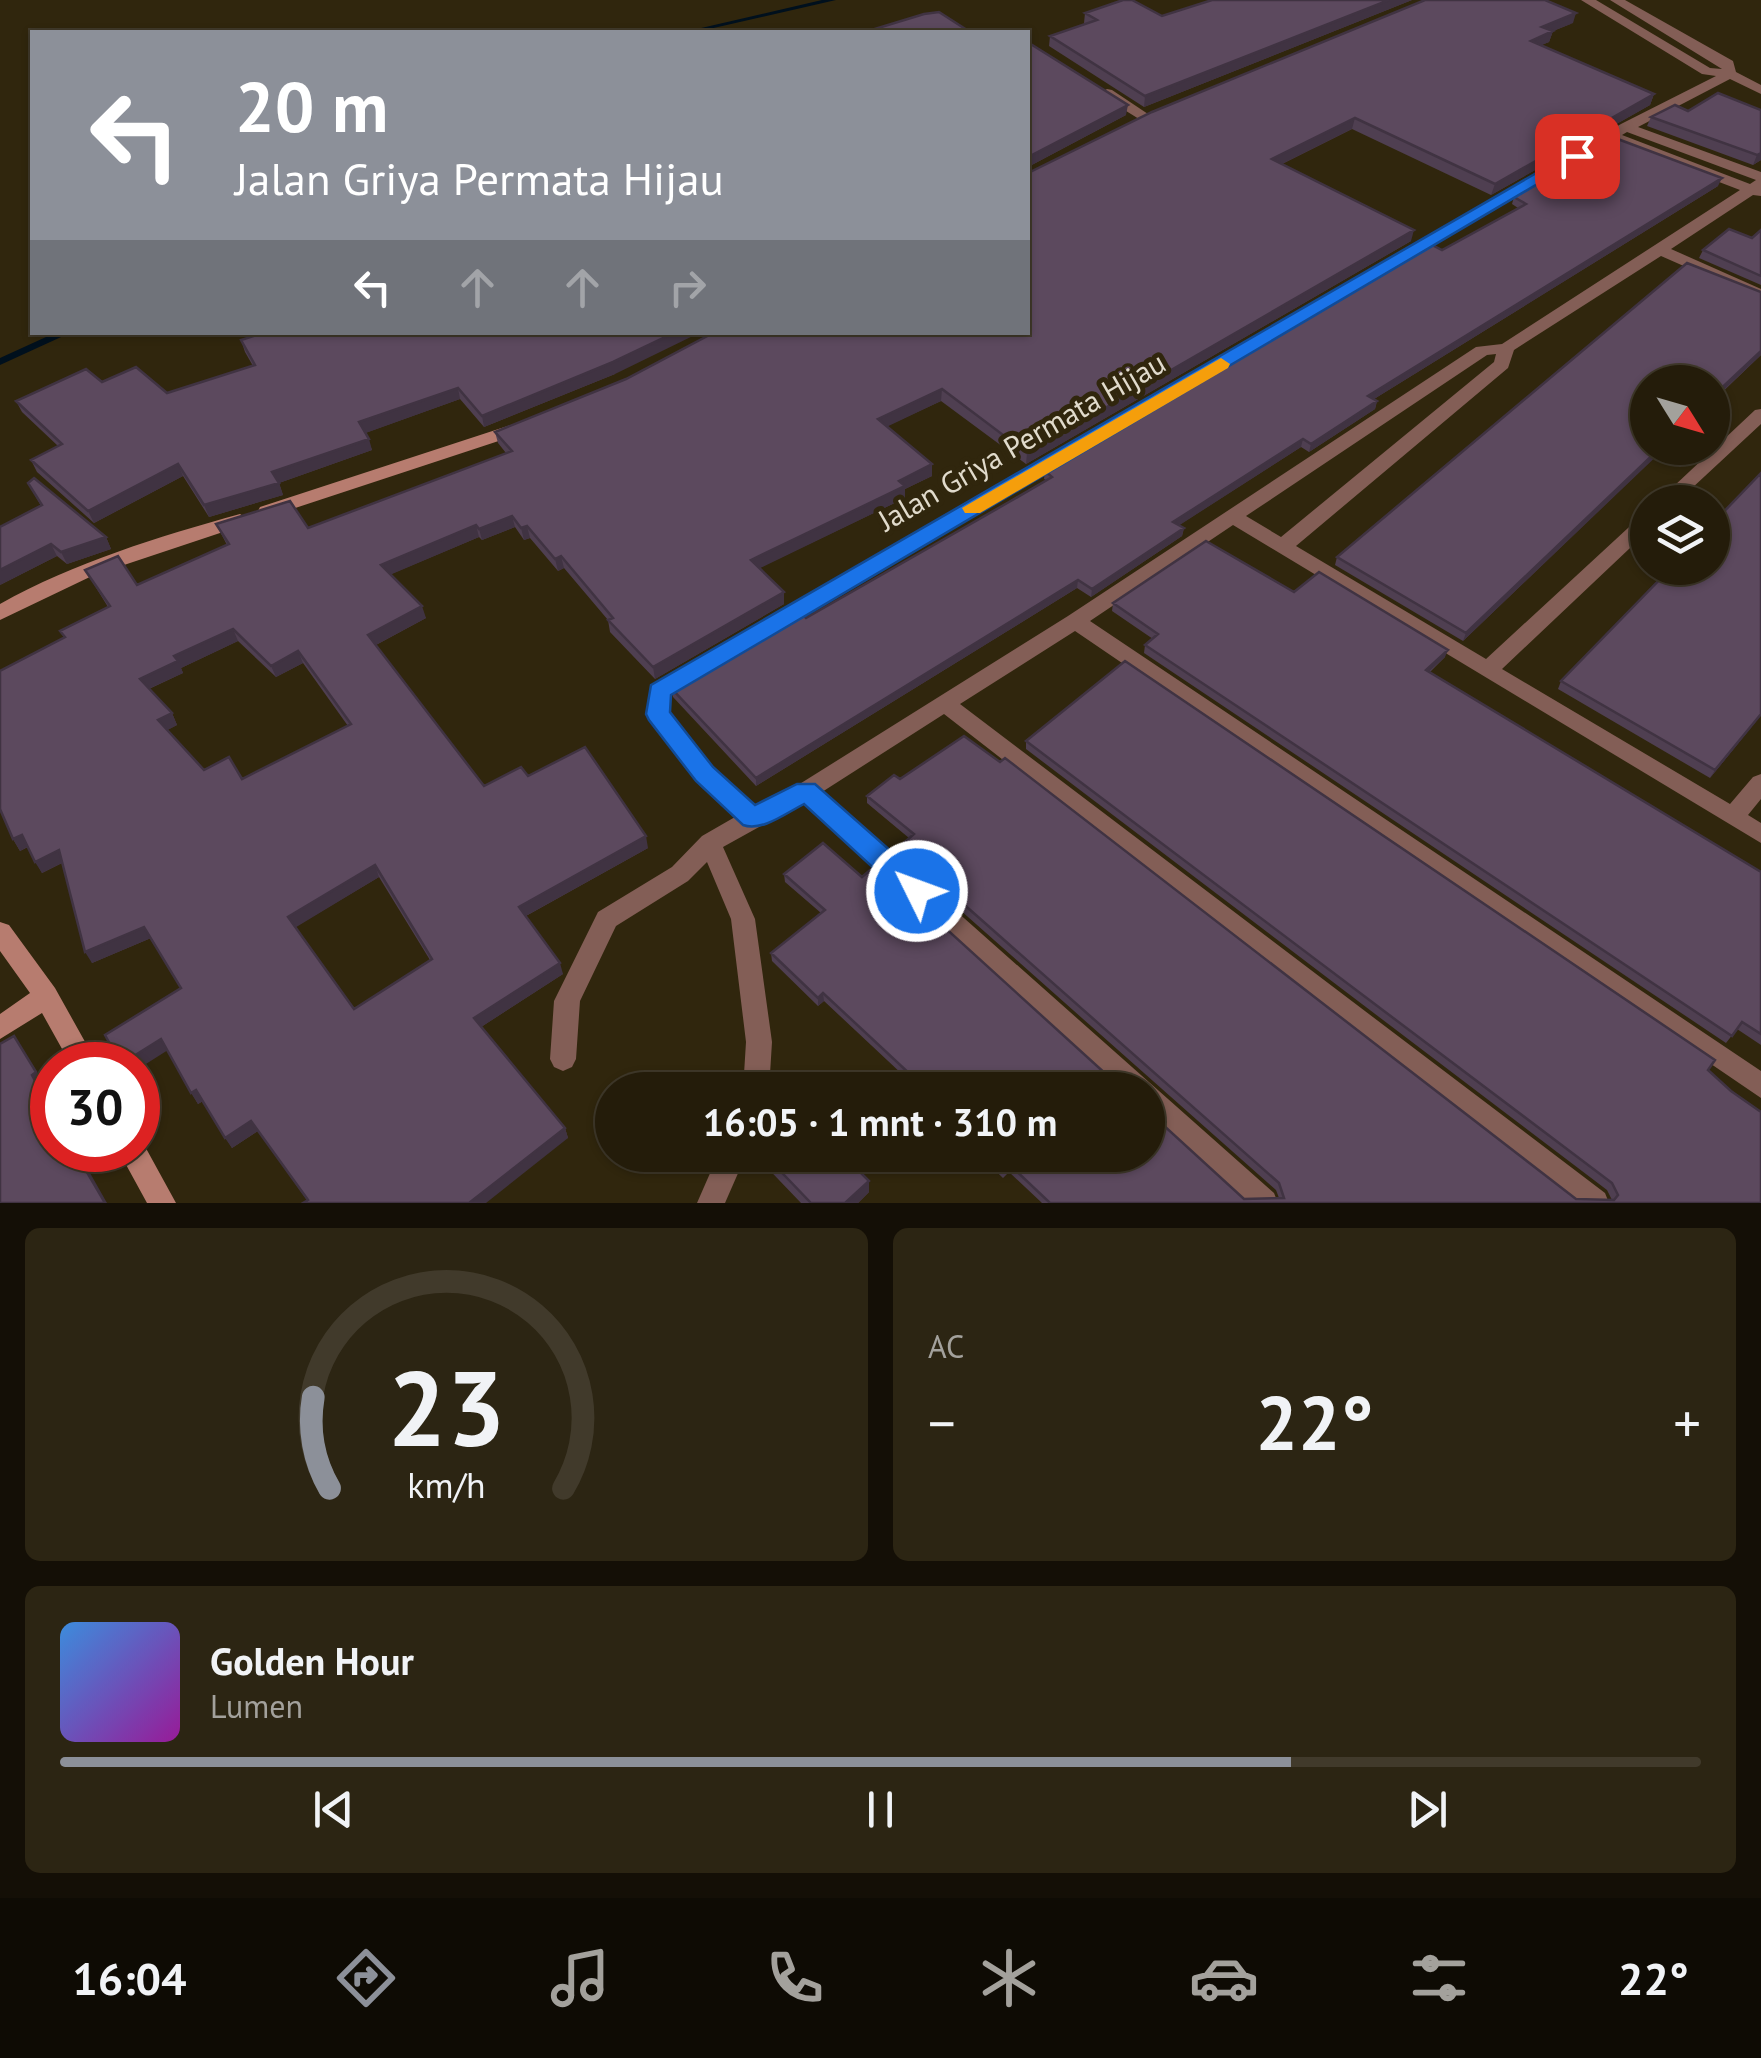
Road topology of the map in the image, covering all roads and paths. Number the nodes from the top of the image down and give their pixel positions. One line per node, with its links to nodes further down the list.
1 (1587, 0): 3 (street)
2 (1616, 0): 3 (street)
3 (1730, 74): 5 (street); 9 (street, Jalan Griya Permata Hijau)
4 (1094, 85): 7 (street)
5 (1761, 90)
6 (1162, 109): 7 (street)
7 (1144, 116): 8 (street)
8 (1129, 124)
9 (1618, 132): 10 (street); 27 (street, Jalan Griya Permata Hijau)
10 (1759, 186): 11 (street)
11 (1660, 250): 12 (street); 13 (street)
12 (1761, 295)
13 (1506, 348): 17 (street); 19 (street)
14 (1761, 414): 16 (street)
15 (544, 417): 20 (street)
16 (1684, 485)
17 (1233, 517): 19 (street); 21 (street)
18 (1630, 537): 22 (street)
19 (1282, 547): 22 (street)
20 (0, 613)
21 (1074, 621): 23 (street); 37 (street)
22 (1488, 670): 26 (street)
23 (943, 702): 25 (street); 44 (street)
24 (1761, 782): 26 (street)
25 (806, 791): 27 (street); 36 (street)
26 (1732, 817): 28 (street)
27 (752, 818): 29 (street)
28 (1761, 834)
29 (710, 843): 34 (street); 35 (street)
30 (0, 932): 31 (street)
31 (46, 996): 32 (street); 33 (street)
32 (0, 1028)
33 (71, 1042)
34 (563, 1059)
35 (757, 1072)
36 (1118, 1072)
37 (1761, 1086)
38 (1165, 1113): 43 (street)
39 (144, 1172): 41 (street)
40 (725, 1172): 42 (street)
41 (162, 1203)
42 (711, 1203)
43 (1264, 1203)
44 (1595, 1203)

